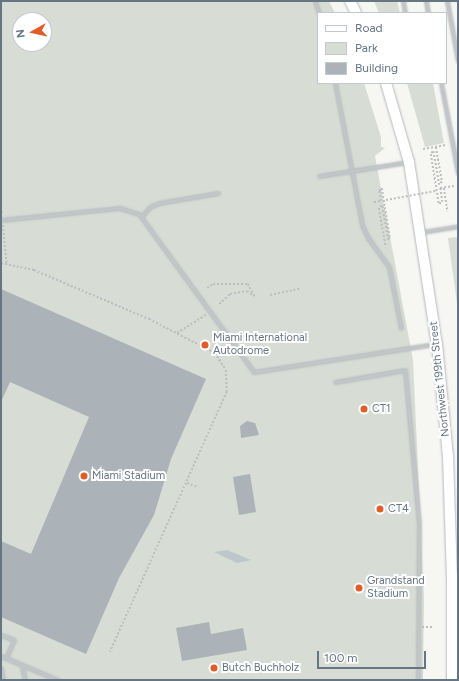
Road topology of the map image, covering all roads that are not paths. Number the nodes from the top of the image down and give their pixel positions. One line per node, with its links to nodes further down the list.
1 (315, 1): 6 (lane)
2 (350, 1): 7 (main road)
3 (403, 1): 8 (lane)
4 (426, 1): 9 (lane)
5 (447, 1): 10 (lane)
6 (319, 12)
7 (356, 12)
8 (405, 12)
9 (428, 12)
10 (458, 61)
11 (335, 84): 15 (lane)
12 (386, 84): 14 (main road, Northwest 199th Street)
13 (441, 84): 16 (lane)
14 (409, 162): 15 (lane); 22 (main road, Northwest 199th Street)
15 (352, 171): 17 (lane); 23 (lane)
16 (458, 173)
17 (319, 176)
18 (218, 193): 19 (lane)
19 (141, 217): 20 (lane); 24 (lane)
20 (1, 220)
21 (458, 226): 22 (lane)
22 (422, 232): 24 (main road, Northwest 199th Street)
23 (401, 328)
24 (437, 344): 37 (main road, Northwest 199th Street)
25 (335, 382): 36 (lane)
26 (1, 635): 28 (lane)
27 (1, 656): 28 (lane)
28 (6, 658): 29 (lane)
29 (22, 665): 31 (lane); 33 (lane)
30 (1, 668): 32 (lane)
31 (43, 674): 34 (lane); 35 (lane)
32 (3, 680)
33 (25, 680)
34 (44, 680)
35 (58, 680)
36 (418, 680)
37 (452, 680)

